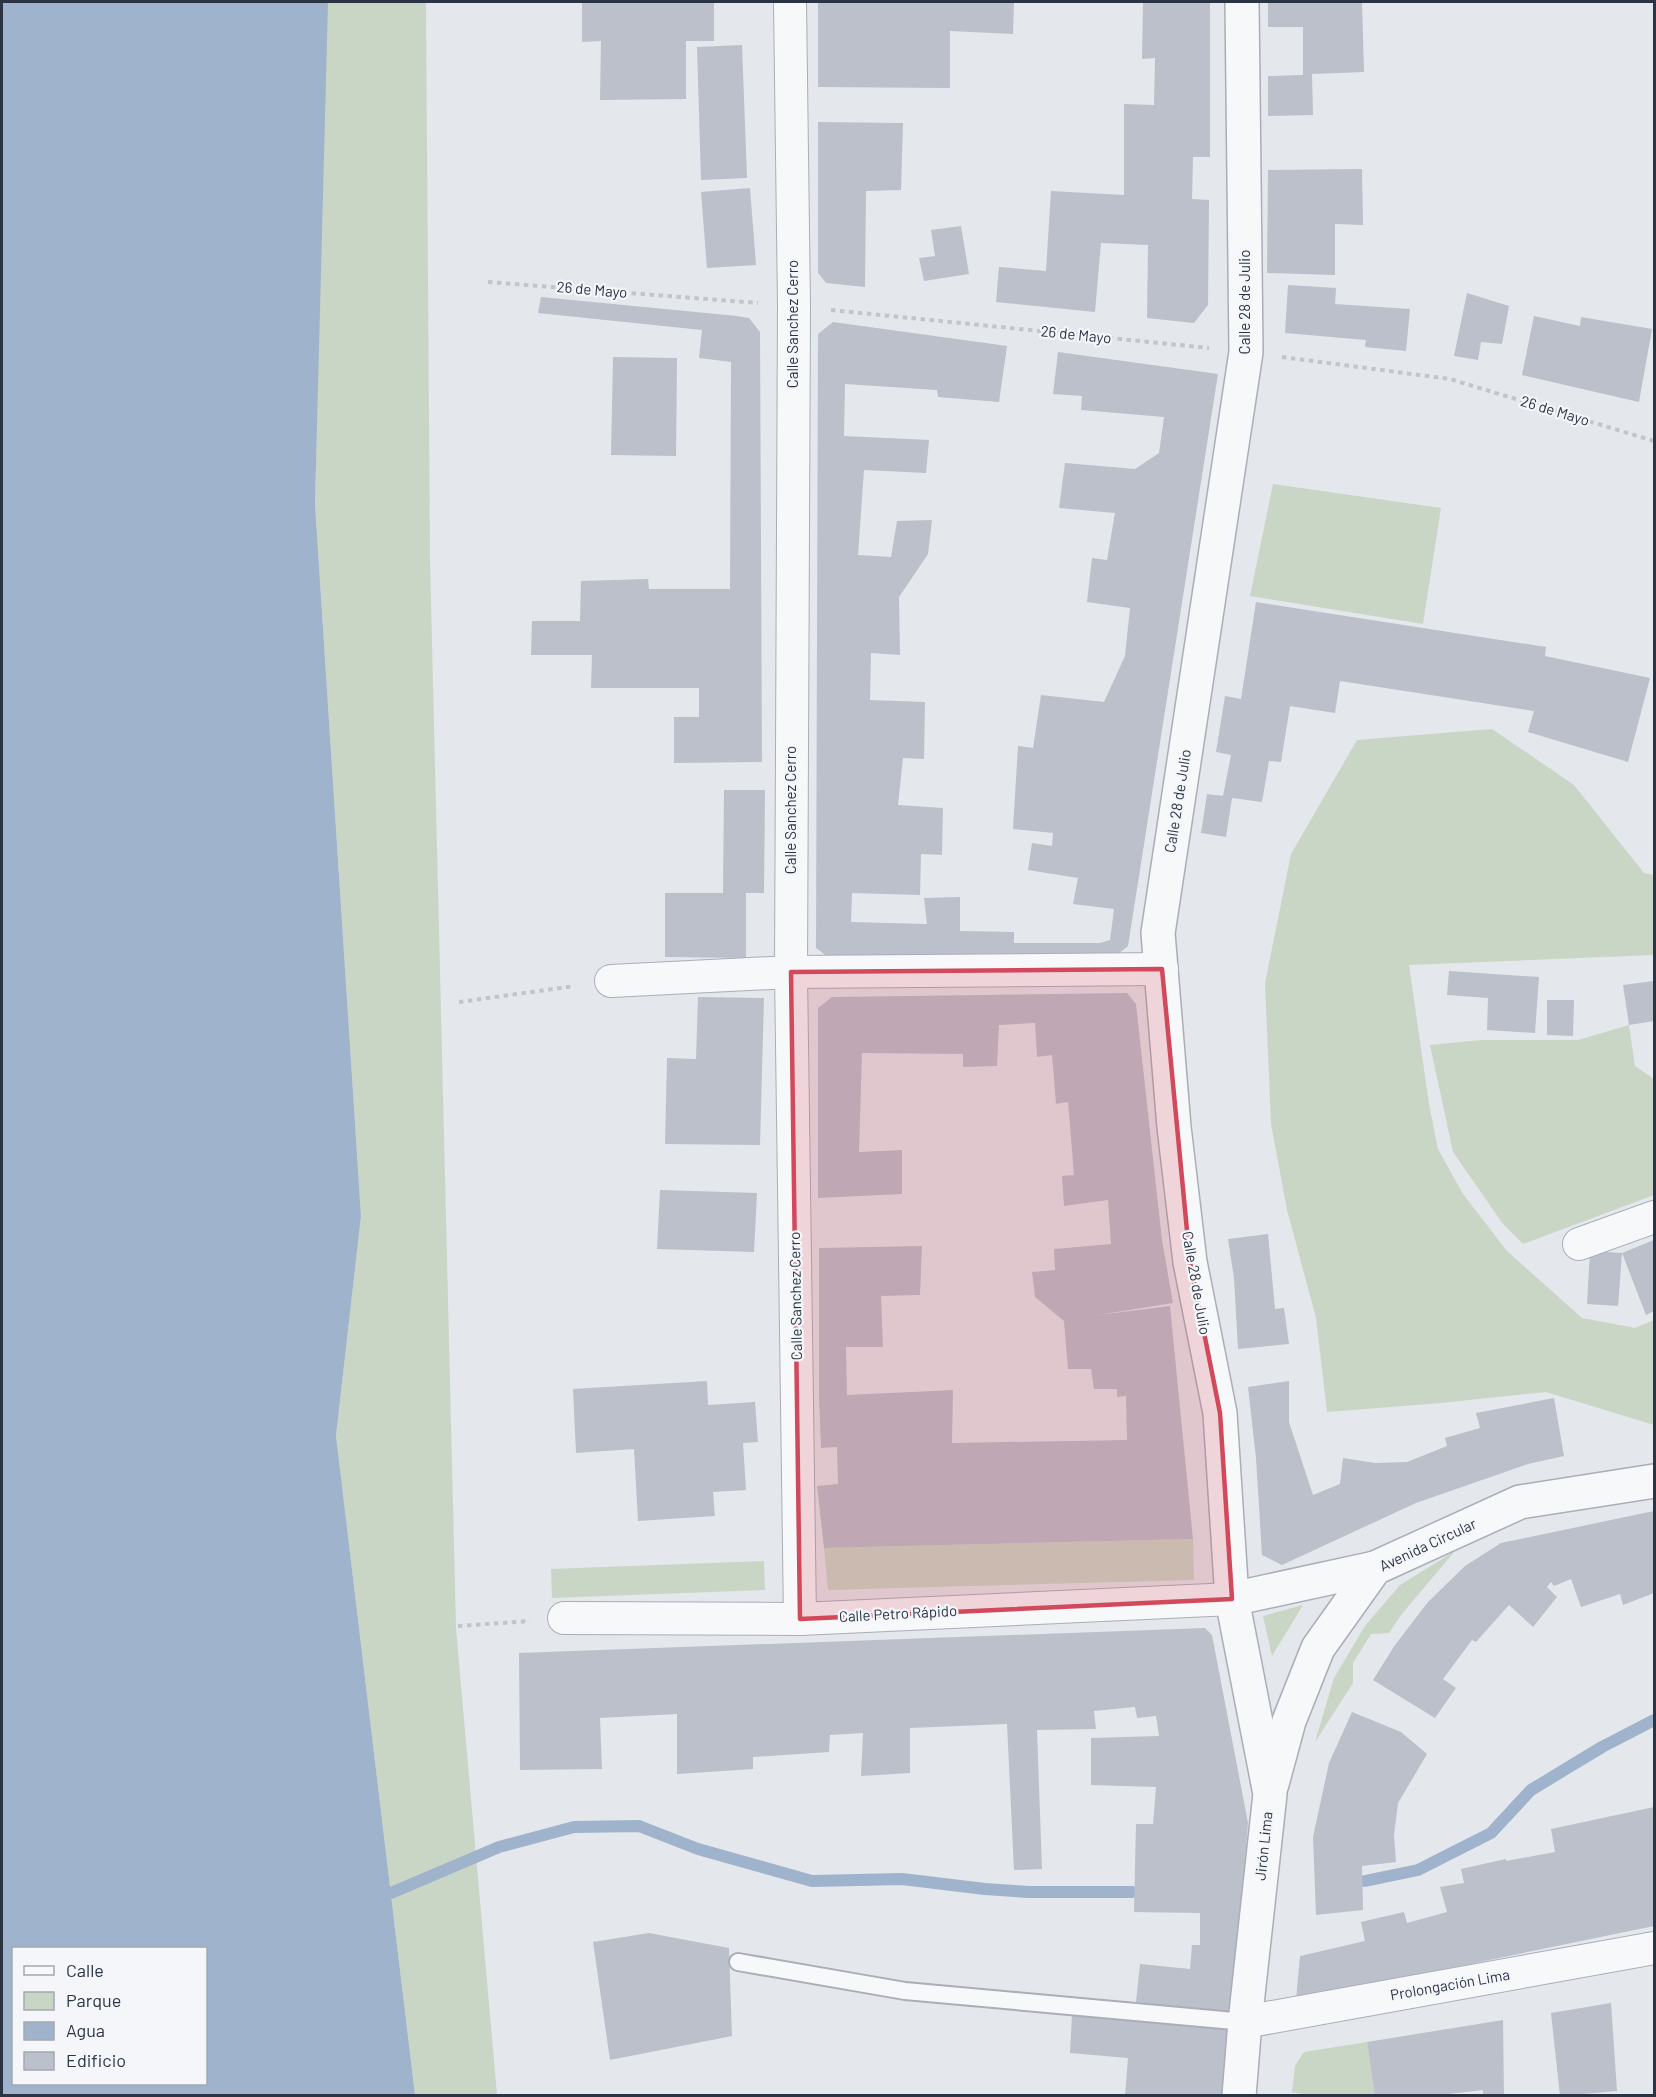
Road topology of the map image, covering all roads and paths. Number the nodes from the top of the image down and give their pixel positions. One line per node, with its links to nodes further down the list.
1 (790, 2): 4 (street, Calle Sanchez Cerro)
2 (1242, 2): 5 (street, Calle 28 de Julio)
3 (488, 282): 4 (path, 26 de Mayo)
4 (794, 306): 5 (path, 26 de Mayo); 8 (street, Calle Sanchez Cerro)
5 (1246, 352): 6 (path, 26 de Mayo); 7 (street, Calle 28 de Julio)
6 (1654, 441)
7 (1162, 969): 8 (street); 15 (street, Calle 28 de Julio)
8 (791, 972): 9 (street); 17 (street, Calle Sanchez Cerro)
9 (611, 981): 10 (path)
10 (459, 1002)
11 (1654, 1217): 12 (street)
12 (1579, 1244)
13 (1654, 1481): 14 (street, Avenida Circular)
14 (1375, 1568): 15 (street); 19 (street, Avenida Circular)
15 (1232, 1599): 17 (street, Calle Petro Rápido); 19 (street, Jirón Lima)
16 (564, 1618): 17 (street, Calle Petro Rápido); 18 (path)
17 (801, 1619)
18 (458, 1626)
19 (1269, 1794): 22 (street, Jirón Lima)
20 (1654, 1948): 22 (street, Prolongación Lima)
21 (738, 1962): 22 (lane)
22 (1245, 2022): 23 (street, Jirón Lima)
23 (1239, 2096)

